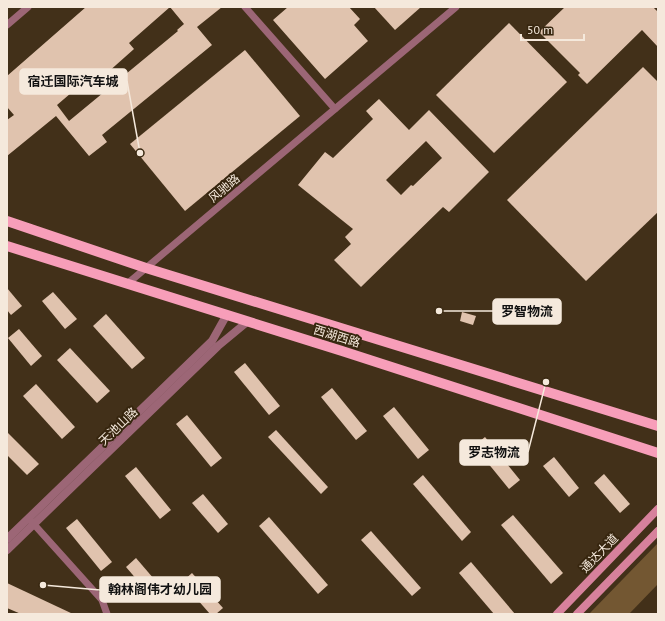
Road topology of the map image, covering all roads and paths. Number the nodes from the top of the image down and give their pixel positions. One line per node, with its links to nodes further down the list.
1 (28, 7): 4 (street)
2 (246, 7): 5 (street)
3 (456, 7): 5 (street, 风驰路)
4 (7, 25)
5 (335, 109): 8 (street, 风驰路)
6 (7, 221): 8 (main road, 西湖西路)
7 (7, 246): 9 (main road, 西湖西路)
8 (146, 268): 9 (street, 风驰路); 12 (main road, 西湖西路)
9 (127, 284): 10 (main road, 西湖西路)
10 (226, 316): 11 (main road, 西湖西路); 15 (street, 天池山路)
11 (247, 322): 13 (main road, 西湖西路); 15 (street, 天池山路)
12 (658, 426)
13 (658, 454)
14 (658, 509): 20 (main road, 通达大道)
15 (31, 521): 17 (street, 天池山路); 18 (street, 天池山路); 19 (street)
16 (658, 531): 21 (main road)
17 (7, 539)
18 (7, 550)
19 (107, 614)
20 (557, 614)
21 (577, 614)

